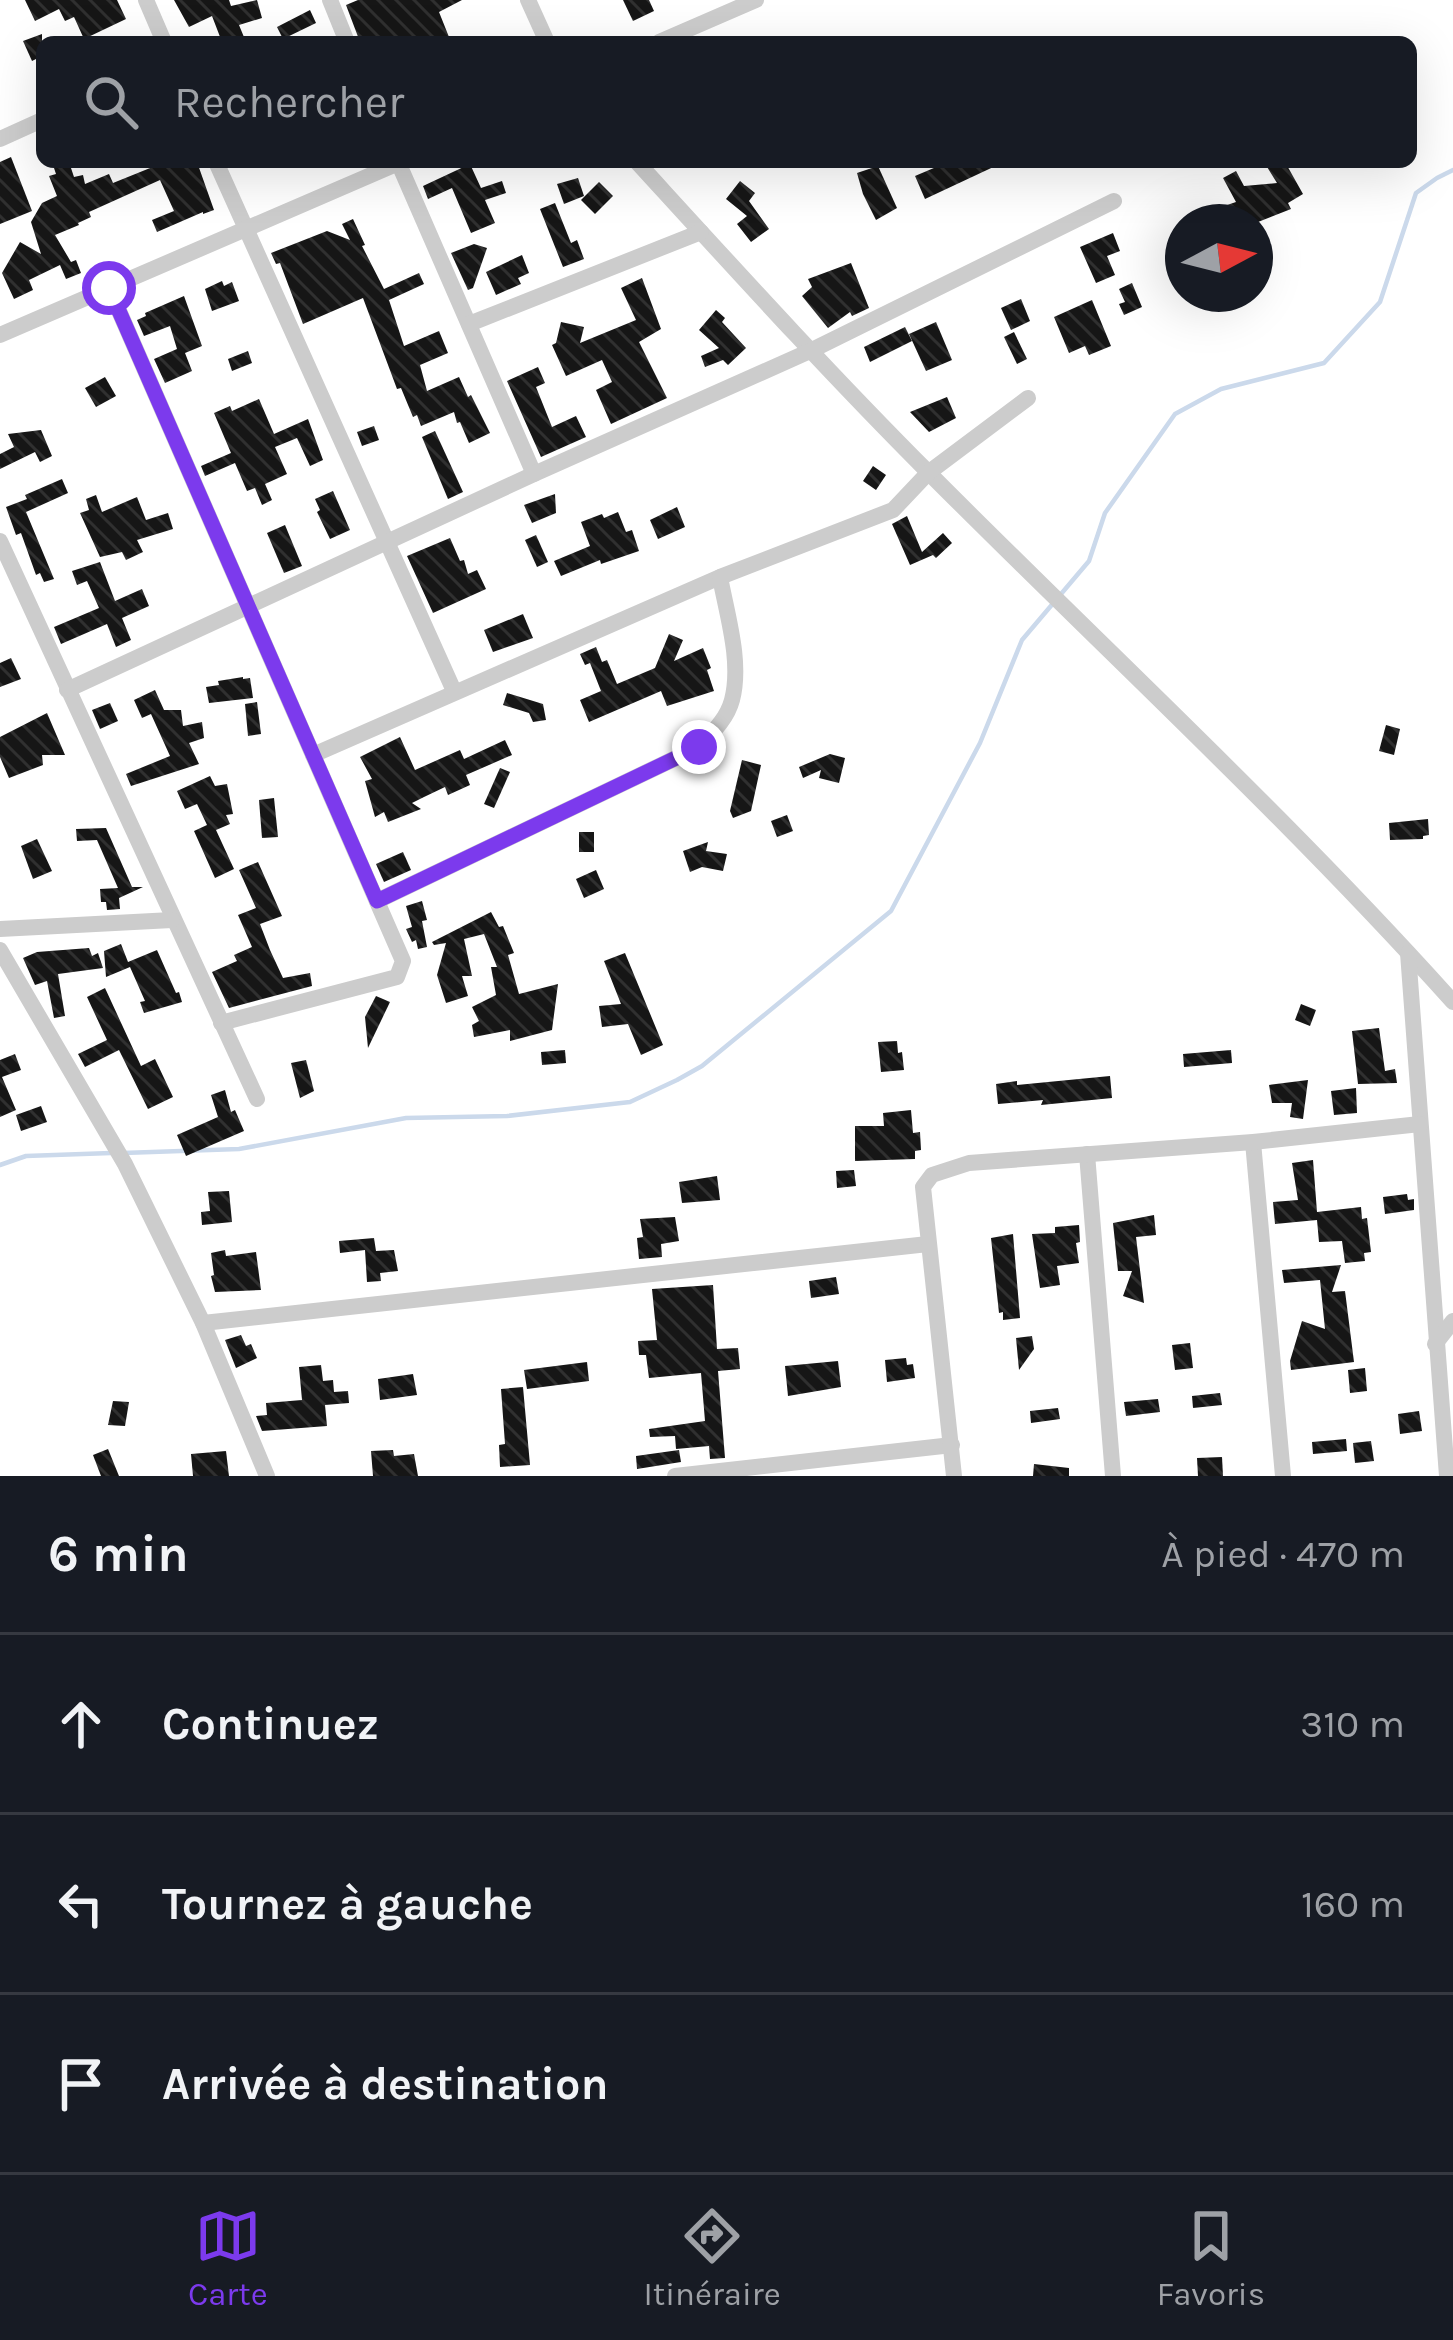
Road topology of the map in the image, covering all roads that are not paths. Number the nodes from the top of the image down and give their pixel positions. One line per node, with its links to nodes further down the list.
1 (146, 0): 6 (street)
2 (330, 0): 7 (street)
3 (528, 0): 8 (street)
4 (756, 0): 5 (street)
5 (722, 7): 9 (street)
6 (161, 36)
7 (345, 36)
8 (544, 36)
9 (670, 36)
10 (36, 123): 11 (street)
11 (0, 139)
12 (220, 168): 17 (street)
13 (385, 168): 17 (street)
14 (402, 168): 20 (street)
15 (642, 168): 18 (street)
16 (1114, 201): 22 (street)
17 (246, 229): 19 (street); 27 (street)
18 (700, 232): 20 (street); 22 (street)
19 (109, 288): 21 (street); 29 (street)
20 (469, 324): 25 (street)
21 (0, 335)
22 (809, 351): 24 (street); 25 (street)
23 (1028, 398): 24 (street)
24 (928, 472): 28 (street); 37 (street)
25 (534, 474): 27 (street)
26 (0, 542): 30 (street)
27 (386, 544): 29 (street); 31 (street)
28 (720, 577): 31 (street); 33 (street)
29 (249, 607): 30 (street); 32 (street)
30 (68, 690): 34 (street)
31 (454, 691): 32 (street)
32 (313, 754): 33 (street)
33 (377, 901): 39 (street)
34 (172, 920): 35 (street); 39 (street)
35 (0, 928)
36 (0, 950): 46 (street)
37 (1408, 952): 38 (street); 41 (street)
38 (1453, 1002)
39 (221, 1023): 40 (street)
40 (257, 1099)
41 (1420, 1124): 42 (street); 47 (street)
42 (1252, 1142): 43 (street); 53 (street)
43 (1088, 1154): 44 (street); 52 (street)
44 (928, 1244): 46 (street); 48 (street)
45 (1453, 1321): 47 (street)
46 (202, 1324): 49 (street)
47 (1435, 1344): 54 (street)
48 (952, 1445): 50 (street); 51 (street)
49 (267, 1476)
50 (675, 1476)
51 (954, 1476)
52 (1113, 1476)
53 (1282, 1476)
54 (1447, 1476)

